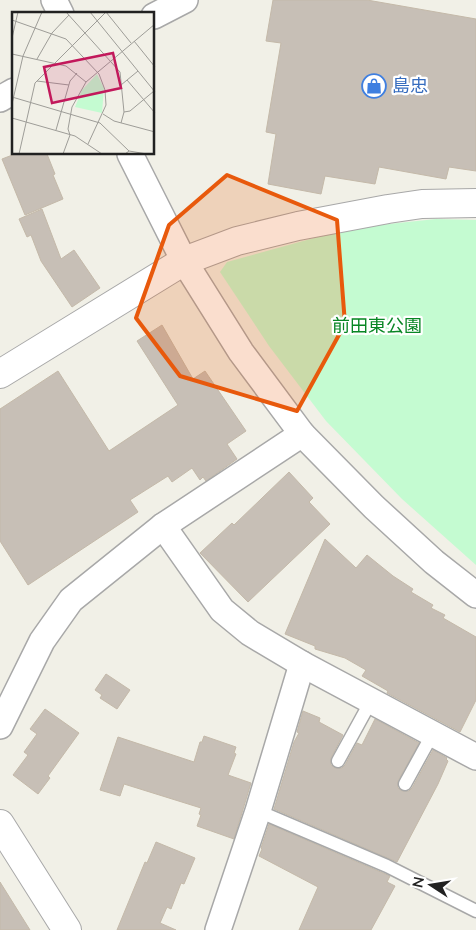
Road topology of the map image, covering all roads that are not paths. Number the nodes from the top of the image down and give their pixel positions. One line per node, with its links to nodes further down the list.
1 (54, 0): 3 (street)
2 (185, 0): 4 (street)
3 (60, 12)
4 (155, 15)
5 (12, 92): 6 (street)
6 (0, 98)
7 (131, 155): 9 (street)
8 (476, 203): 9 (street)
9 (184, 261): 10 (street); 11 (street)
10 (0, 374)
11 (302, 434): 12 (street); 13 (street)
12 (163, 526): 14 (street); 16 (street)
13 (476, 595)
14 (302, 664): 15 (street); 21 (street)
15 (371, 701): 17 (street); 19 (lane)
16 (0, 726)
17 (432, 735): 18 (street); 20 (lane)
18 (476, 757)
19 (338, 761)
20 (405, 784)
21 (258, 811): 23 (lane); 25 (street)
22 (0, 824): 24 (street)
23 (476, 911)
24 (67, 930)
25 (218, 930)

